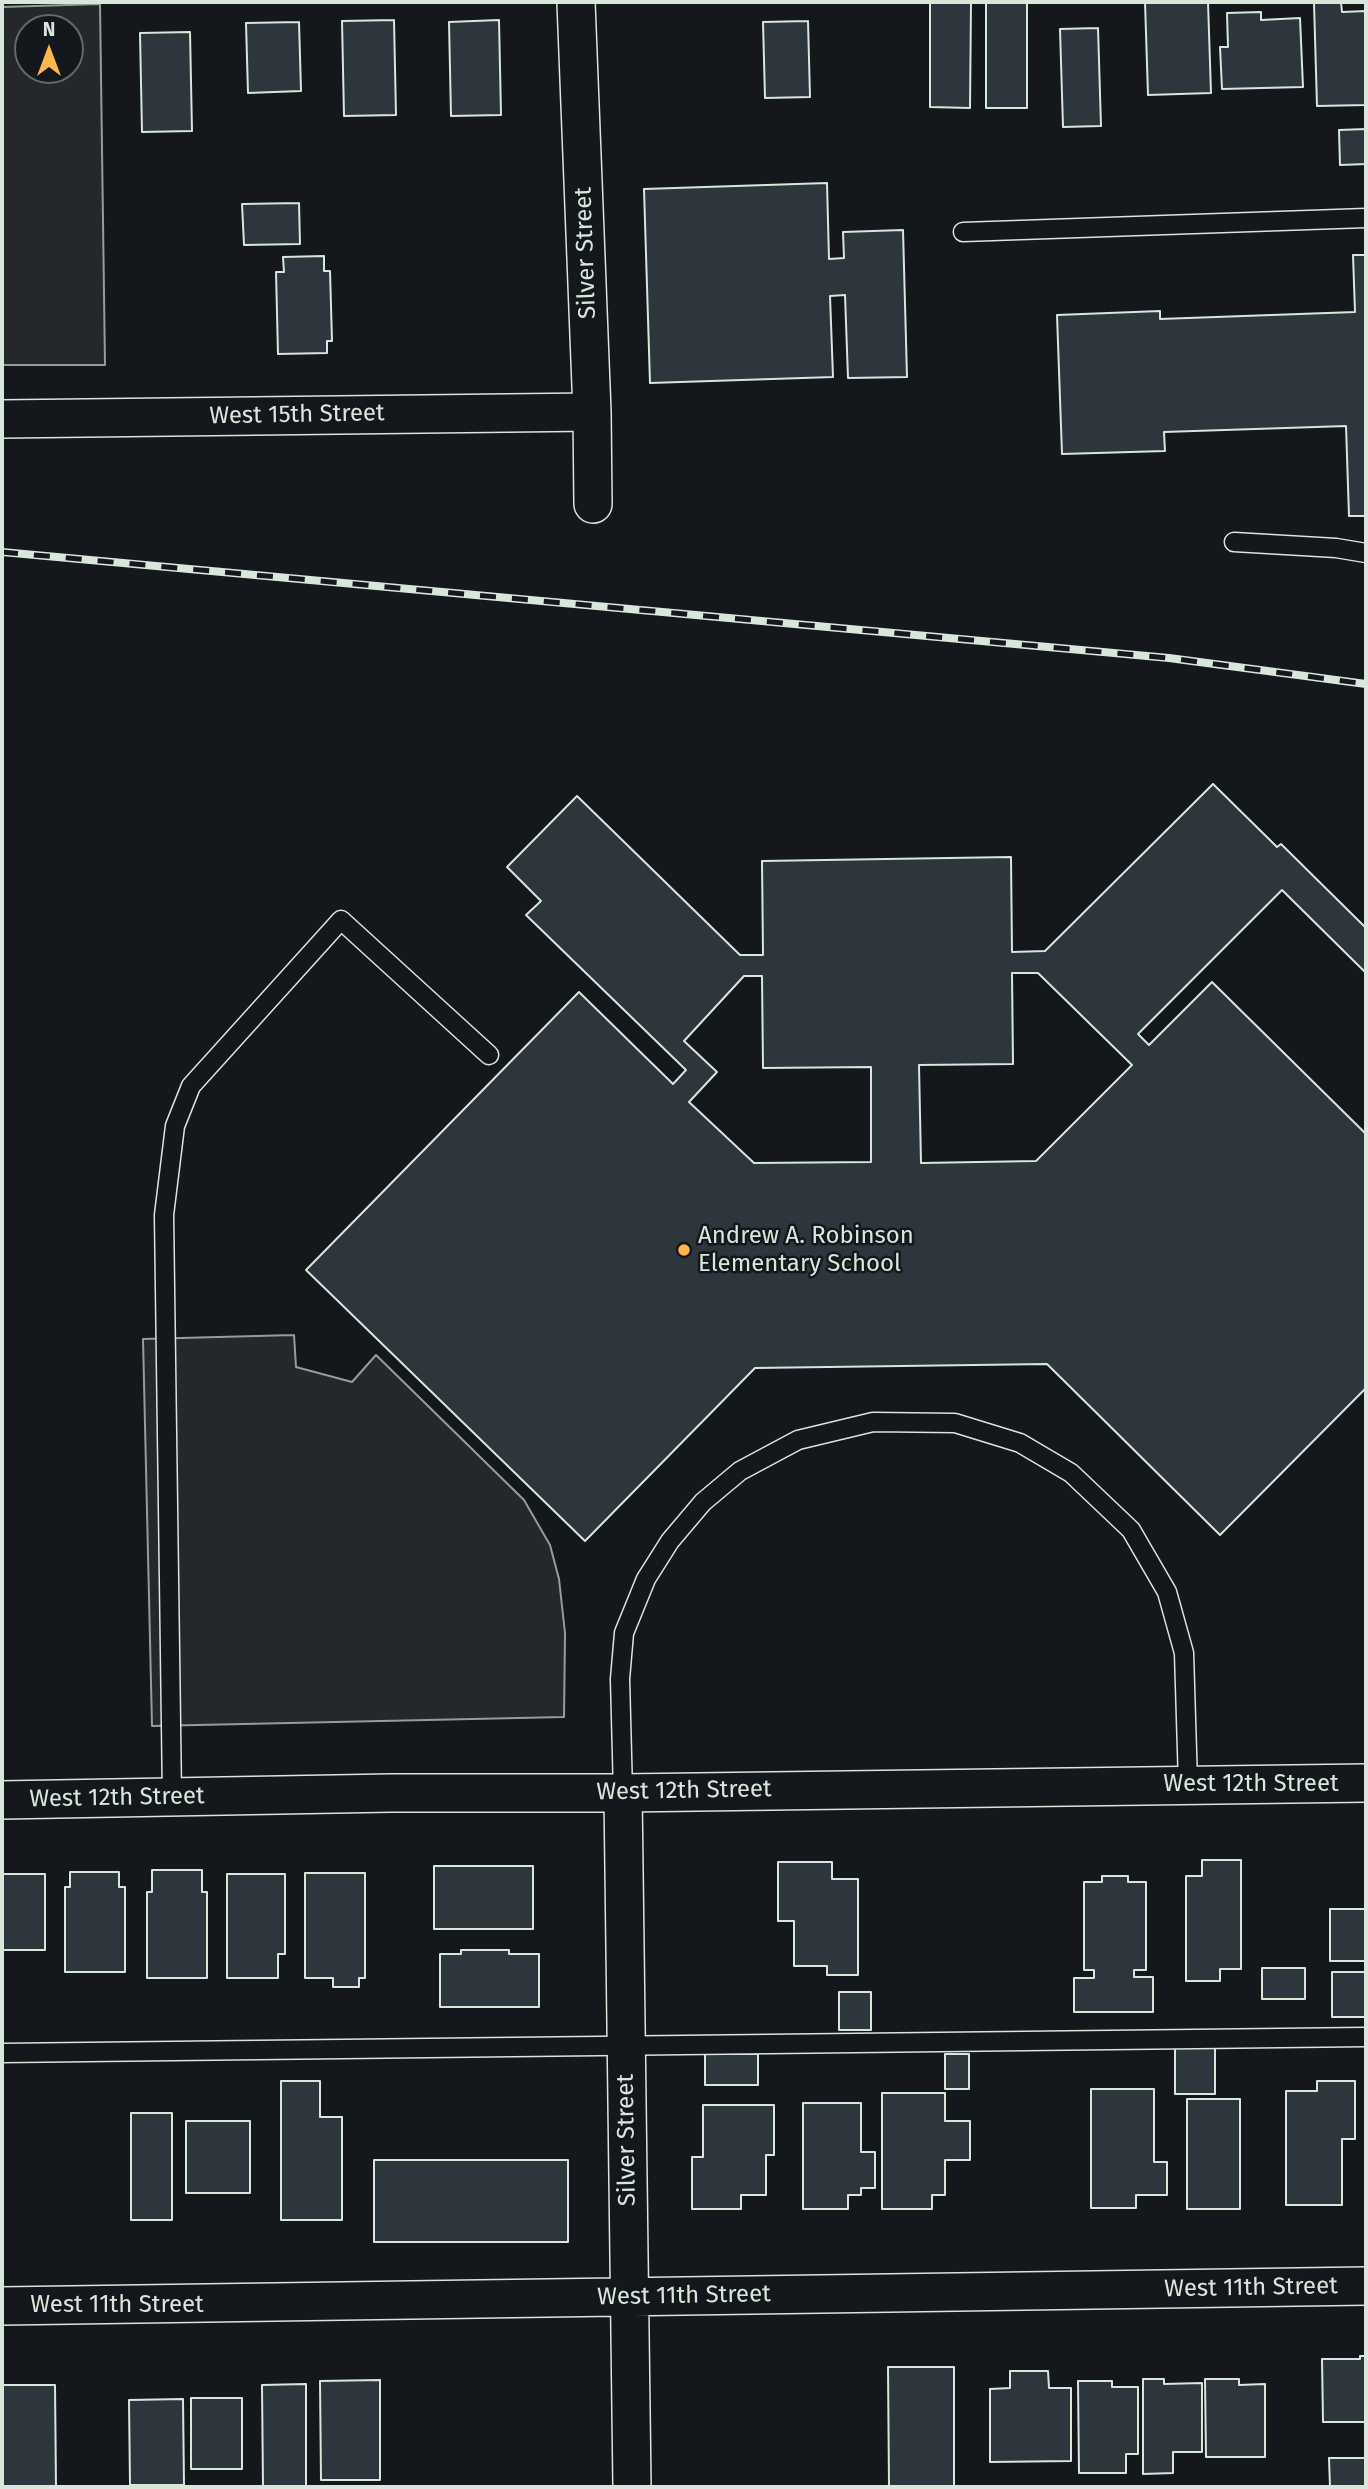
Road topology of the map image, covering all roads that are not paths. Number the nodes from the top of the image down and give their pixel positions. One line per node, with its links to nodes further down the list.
1 (576, 2): 4 (street, Silver Street)
2 (1366, 218): 3 (lane)
3 (962, 232)
4 (592, 412): 5 (street, West 15th Street); 6 (street, Silver Street)
5 (2, 419)
6 (593, 504)
7 (1234, 542): 8 (lane)
8 (1366, 553)
9 (489, 1055): 13 (lane)
10 (1366, 1783): 11 (street, West 12th Street)
11 (1188, 1784): 12 (street, West 12th Street); 12 (lane)
12 (622, 1793): 13 (street, West 12th Street); 16 (street, Silver Street)
13 (173, 1797): 14 (street, West 12th Street)
14 (2, 1800)
15 (1366, 2037): 16 (lane)
16 (626, 2046): 17 (lane); 19 (street, Silver Street)
17 (2, 2053)
18 (1366, 2286): 19 (street, West 11th Street)
19 (630, 2297): 20 (street, West 11th Street); 21 (street, Silver Street)
20 (2, 2306)
21 (632, 2487)

